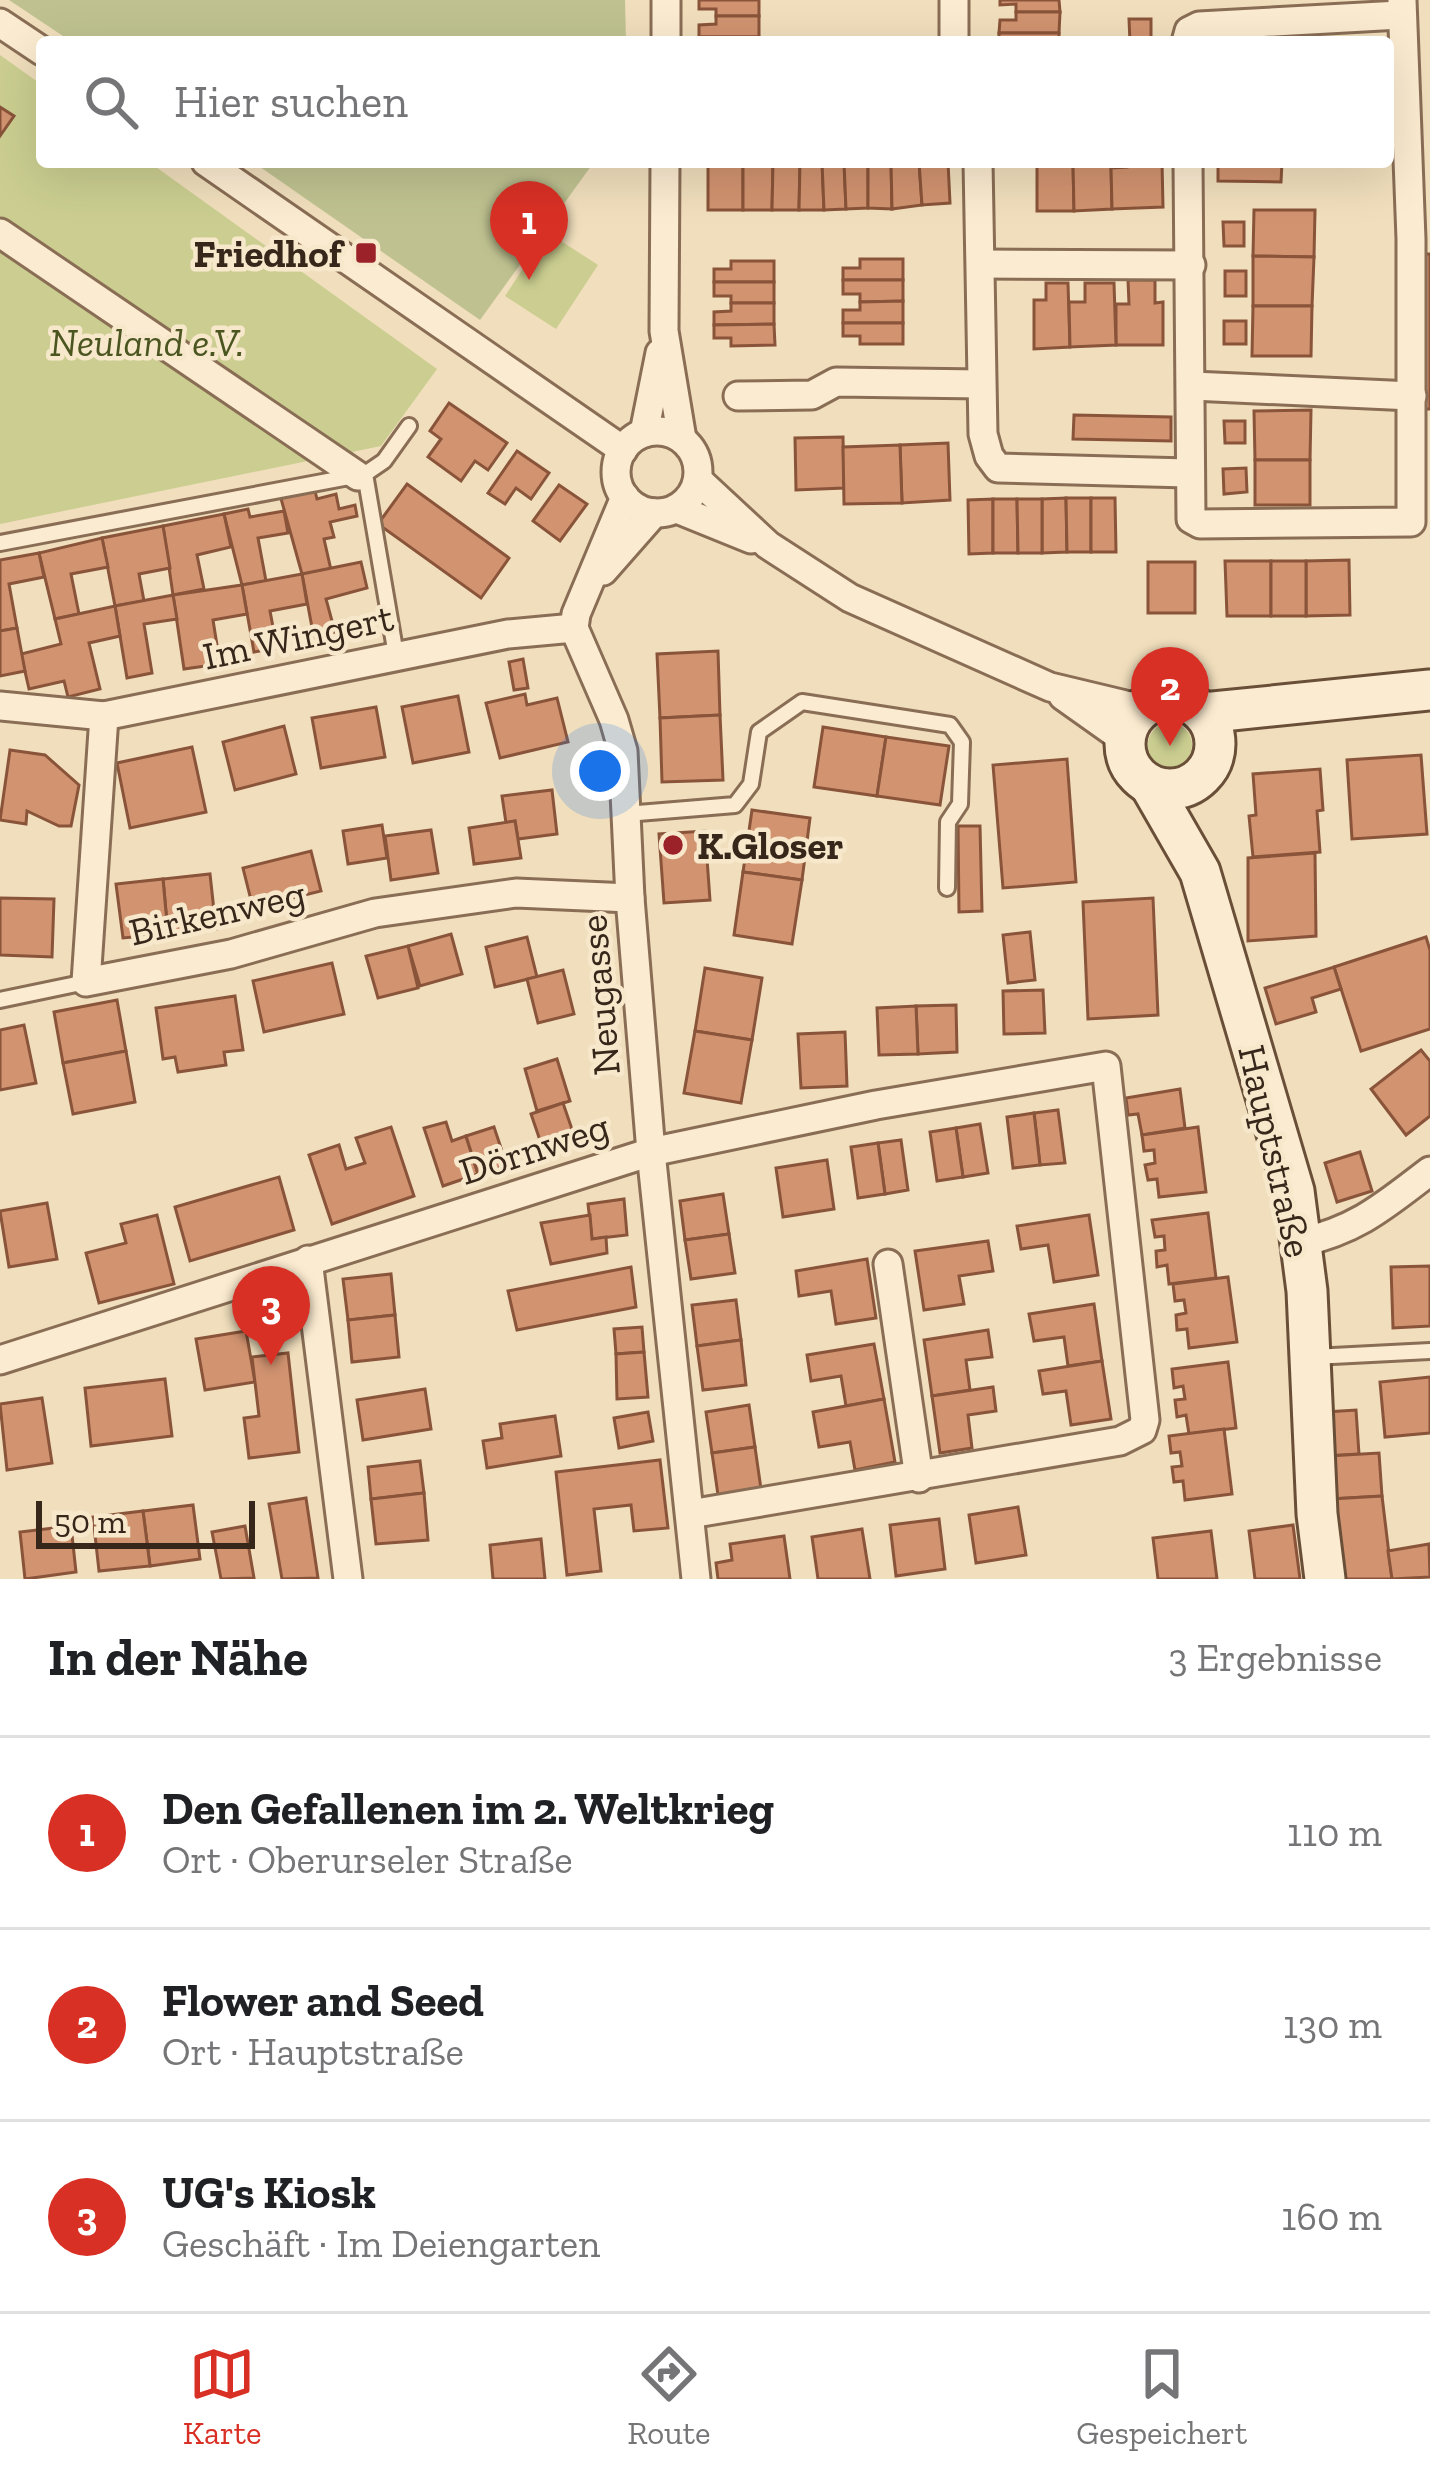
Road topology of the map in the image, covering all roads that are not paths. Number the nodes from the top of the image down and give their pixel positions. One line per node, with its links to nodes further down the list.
1 (666, 0): 5 (street)
2 (954, 0): 6 (street)
3 (1401, 7): 7 (street); 20 (street)
4 (0, 23): 8 (street)
5 (666, 36)
6 (954, 36)
7 (1188, 36)
8 (36, 47)
9 (215, 168): 23 (street)
10 (665, 168): 16 (street)
11 (978, 168): 14 (street)
12 (1188, 168): 15 (street)
13 (0, 233): 25 (street)
14 (981, 264): 15 (street); 17 (street)
15 (1191, 265): 18 (street)
16 (664, 331): 22 (street); 23 (street)
17 (981, 384): 19 (street); 24 (street)
18 (1192, 386): 20 (street); 24 (street)
19 (738, 396)
20 (1412, 396): 24 (street)
21 (409, 426): 25 (lane)
22 (682, 439): 23 (street); 26 (street)
23 (633, 442): 27 (street)
24 (1188, 473)
25 (362, 475): 29 (lane); 33 (lane)
26 (698, 480): 28 (street); 30 (street)
27 (625, 497): 28 (street); 31 (street)
28 (665, 511): 30 (street); 31 (street)
29 (0, 543)
30 (768, 545): 39 (street)
31 (586, 593): 32 (street)
32 (574, 628): 33 (street, Im Wingert); 42 (street, Neugasse)
33 (396, 656): 38 (street, Im Wingert)
34 (1430, 690): 35 (street)
35 (1285, 704): 37 (street); 40 (street)
36 (0, 706): 38 (street, Im Wingert)
37 (1203, 713): 39 (street); 40 (street)
38 (104, 716): 46 (street, Birkenweg)
39 (1134, 724): 41 (street)
40 (1207, 765): 41 (street); 43 (street, Hauptstraße)
41 (1150, 785): 43 (street, Hauptstraße)
42 (626, 814): 44 (lane); 45 (street, Neugasse)
43 (1200, 872): 50 (street, Hauptstraße)
44 (947, 889)
45 (630, 898): 46 (street, Birkenweg); 48 (street, Neugasse)
46 (86, 982): 47 (lane)
47 (0, 1000)
48 (651, 1152): 51 (street, Dörnweg); 56 (street, Dörnweg); 57 (street, Neugasse)
49 (1430, 1171): 50 (street)
50 (1303, 1242): 54 (street, Hauptstraße)
51 (308, 1260): 55 (street, Dörnweg); 58 (street)
52 (888, 1264): 56 (street)
53 (1430, 1351): 54 (lane)
54 (1308, 1357): 60 (street, Hauptstraße)
55 (0, 1360)
56 (919, 1478): 57 (street)
57 (690, 1514): 59 (street, Neugasse)
58 (348, 1579)
59 (696, 1579)
60 (1325, 1579)

